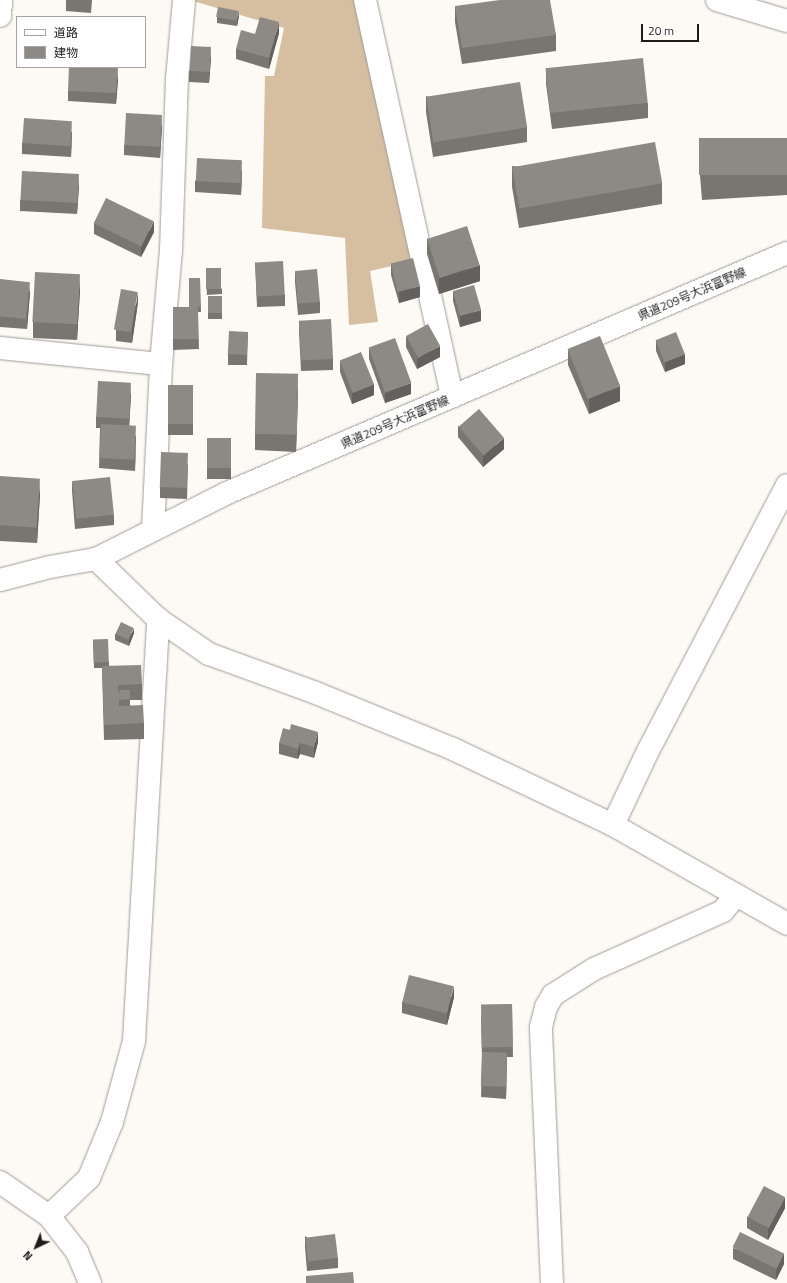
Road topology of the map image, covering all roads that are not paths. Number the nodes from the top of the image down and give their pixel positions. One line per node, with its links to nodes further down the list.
1 (1, 0): 5 (main road)
2 (184, 0): 9 (main road)
3 (365, 0): 10 (main road)
4 (717, 0): 6 (main road)
5 (0, 16)
6 (787, 20)
7 (787, 253): 10 (main road, 県道209号大浜富野線)
8 (0, 348): 9 (main road)
9 (161, 364): 12 (main road)
10 (452, 397): 12 (main road, 県道209号大浜富野線)
11 (787, 485): 16 (main road)
12 (153, 530): 13 (main road, 県道209号大浜富野線)
13 (96, 559): 14 (main road, 県道209号大浜富野線); 15 (main road)
14 (0, 580)
15 (158, 619): 16 (main road); 20 (main road)
16 (613, 826): 17 (main road)
17 (736, 896): 18 (main road); 22 (main road)
18 (787, 924)
19 (0, 1182): 20 (main road)
20 (49, 1216): 21 (main road)
21 (90, 1283)
22 (552, 1283)

